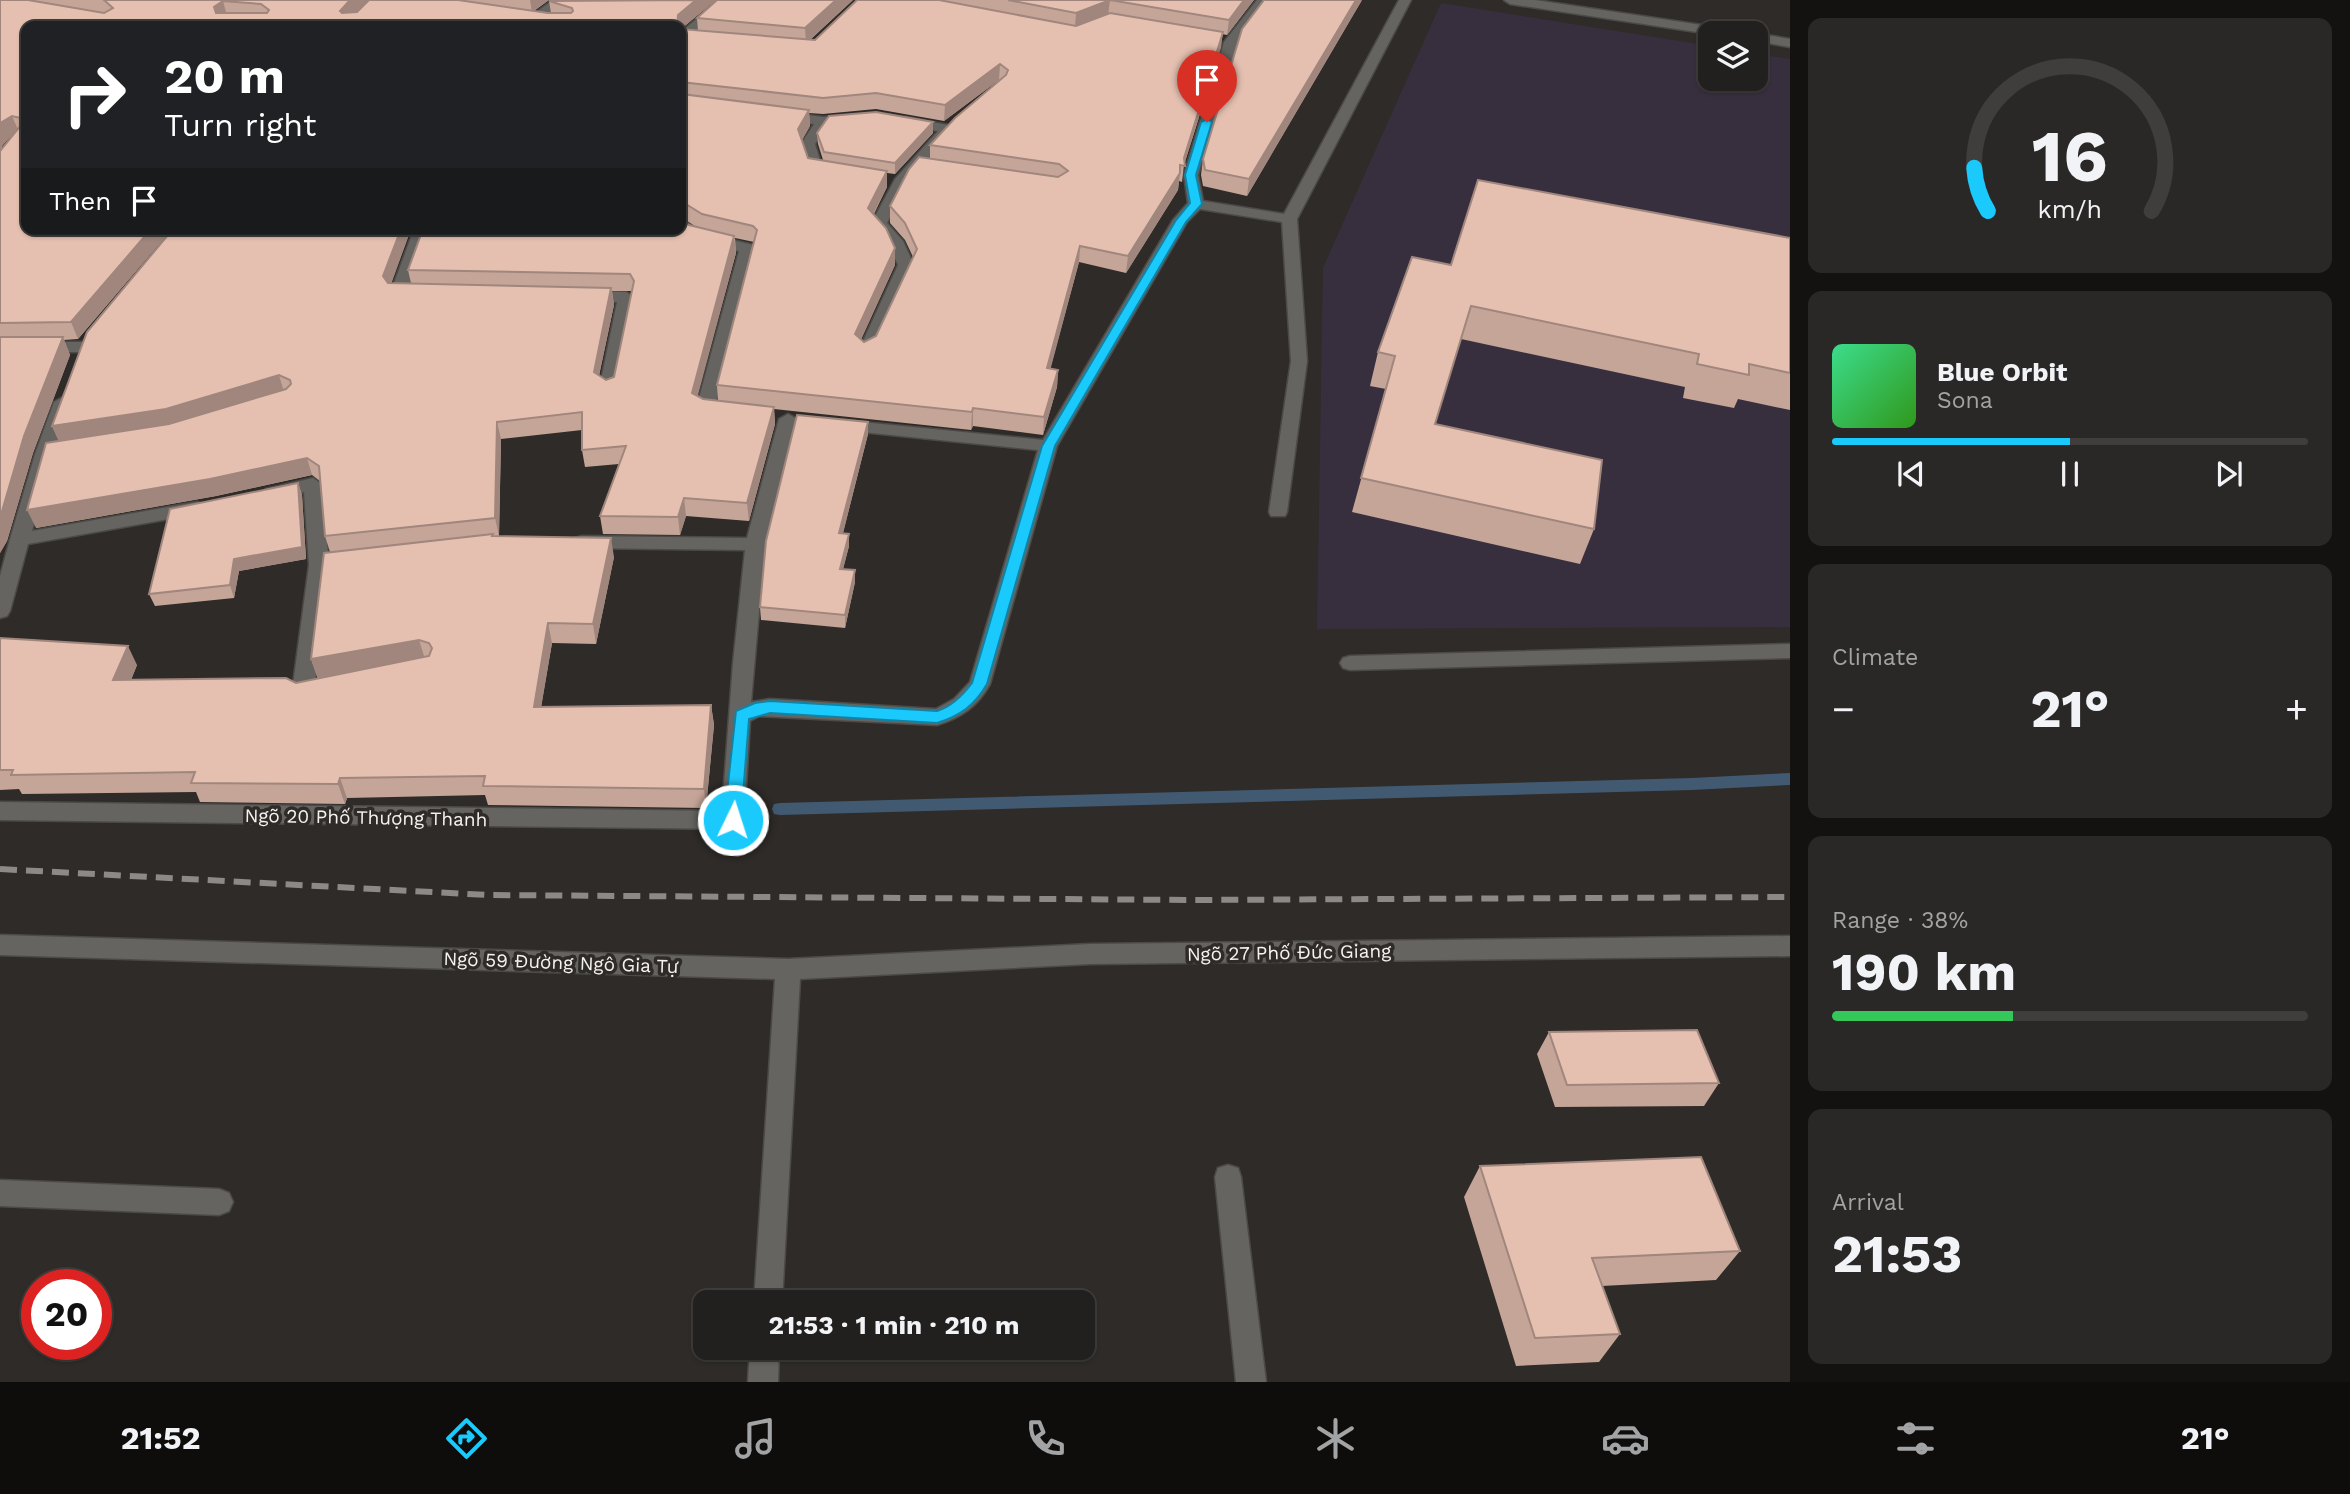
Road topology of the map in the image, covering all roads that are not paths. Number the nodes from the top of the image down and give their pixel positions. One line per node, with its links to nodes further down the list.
1 (561, 0): 6 (street)
2 (727, 0): 8 (street)
3 (1264, 0): 18 (street)
4 (1405, 0): 19 (street)
5 (1510, 0): 7 (street)
6 (542, 21)
7 (1698, 28)
8 (686, 34)
9 (686, 39): 11 (street)
10 (1768, 39): 12 (street)
11 (707, 41)
12 (1790, 43)
13 (771, 114): 16 (street)
14 (863, 117): 16 (street)
15 (888, 118): 26 (street)
16 (822, 121): 17 (street)
17 (852, 176)
18 (1196, 204): 19 (street); 32 (street)
19 (1289, 219): 37 (street)
20 (686, 227): 29 (street)
21 (420, 235): 22 (street)
22 (425, 295)
23 (573, 296): 28 (street)
24 (0, 347): 25 (street)
25 (85, 348)
26 (866, 352)
27 (71, 383): 34 (street)
28 (608, 390)
29 (746, 414)
30 (788, 419): 40 (street)
31 (829, 424): 32 (street)
32 (1048, 446): 45 (street)
33 (70, 450): 34 (street)
34 (44, 454): 38 (street)
35 (253, 497): 44 (street)
36 (217, 505): 38 (street)
37 (1279, 512)
38 (20, 539): 41 (street)
39 (557, 542): 40 (street)
40 (755, 544): 45 (street)
41 (0, 611)
42 (1790, 651): 43 (street)
43 (1350, 663)
44 (343, 684)
45 (741, 716): 46 (street, Ngõ 20 Phố Thượng Thanh)
46 (0, 811)
47 (0, 945): 49 (street, Ngõ 59 Đường Ngô Gia Tự)
48 (1790, 946): 49 (street, Ngõ 27 Phố Đức Giang)
49 (788, 969): 53 (street)
50 (1228, 1177): 56 (street)
51 (0, 1193): 52 (street)
52 (219, 1202)
53 (769, 1290)
54 (764, 1360): 55 (street)
55 (763, 1382)
56 (1251, 1382)

